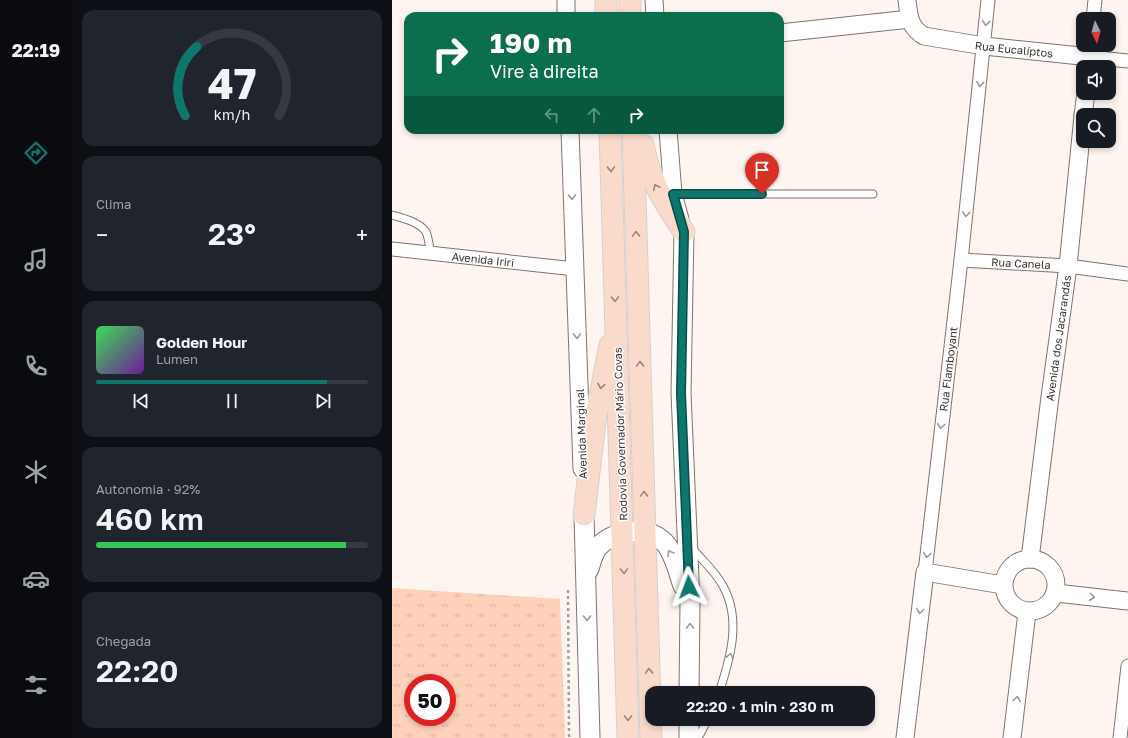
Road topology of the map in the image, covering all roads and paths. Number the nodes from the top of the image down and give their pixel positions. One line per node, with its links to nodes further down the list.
1 (566, 0): 8 (street)
2 (606, 0): 9 (main road)
3 (630, 0): 10 (main road)
4 (654, 0): 11 (street)
5 (907, 0): 13 (street)
6 (988, 0): 15 (street, Rua Flamboyant, one-way to 15)
7 (1095, 0): 12 (street)
8 (566, 12)
9 (606, 12)
10 (630, 12)
11 (655, 12)
12 (1094, 12)
13 (910, 19): 14 (street); 15 (street, Rua Eucalíptos)
14 (784, 33)
15 (984, 46): 16 (street, Rua Eucalíptos); 30 (street, Rua Flamboyant, one-way to 30)
16 (1090, 56): 17 (street, Rua Eucalíptos)
17 (1128, 61)
18 (570, 134): 32 (street, Avenida Marginal, one-way to 32)
19 (610, 134): 34 (main road, Rodovia Governador Mário Covas, one-way to 34)
20 (633, 134): 37 (main road, Rodovia Governador Mário Covas, one-way to 20)
21 (641, 134): 27 (main road, one-way to 21)
22 (668, 134): 24 (street)
23 (1080, 148): 31 (street, Avenida dos Jacarandás)
24 (673, 194): 25 (lane); 27 (street)
25 (873, 194)
26 (392, 215): 29 (lane)
27 (684, 232): 38 (main road)
28 (392, 249): 29 (street, Avenida Iriri)
29 (431, 254): 32 (street, Avenida Iriri)
30 (961, 260): 31 (street, Rua Canela); 40 (street, Rua Flamboyant, one-way to 40)
31 (1068, 266): 33 (street, Rua Canela); 39 (street, Avenida dos Jacarandás)
32 (575, 269): 35 (street, Avenida Marginal, one-way to 35)
33 (1128, 274)
34 (616, 321): 35 (main road, one-way to 35); 36 (main road, Rodovia Governador Mário Covas)
35 (584, 515): 41 (main road, Avenida Marginal)
36 (623, 532): 37 (main road); 41 (main road); 55 (main road, Rodovia Governador Mário Covas, one-way to 55)
37 (646, 533): 46 (main road, one-way to 37); 56 (main road, Rodovia Governador Mário Covas, one-way to 37)
38 (687, 542): 46 (main road); 50 (lane, one-way to 38)
39 (1030, 559): 42 (street); 44 (street)
40 (925, 572): 42 (street); 59 (street, Rua Flamboyant, one-way to 59)
41 (586, 579): 54 (main road, Avenida Marginal, one-way to 54)
42 (1003, 585): 47 (street)
43 (568, 590): 53 (path)
44 (1056, 593): 45 (street, one-way to 45); 47 (street)
45 (1128, 601)
46 (690, 602): 49 (main road, one-way to 46)
47 (1027, 612): 60 (street, one-way to 47)
48 (1128, 666): 61 (street)
49 (689, 686)
50 (721, 686)
51 (689, 726): 57 (main road)
52 (704, 726): 58 (lane)
53 (569, 738)
54 (590, 738)
55 (628, 738)
56 (651, 738)
57 (689, 738)
58 (698, 738)
59 (905, 738)
60 (1012, 738)
61 (1120, 738)

